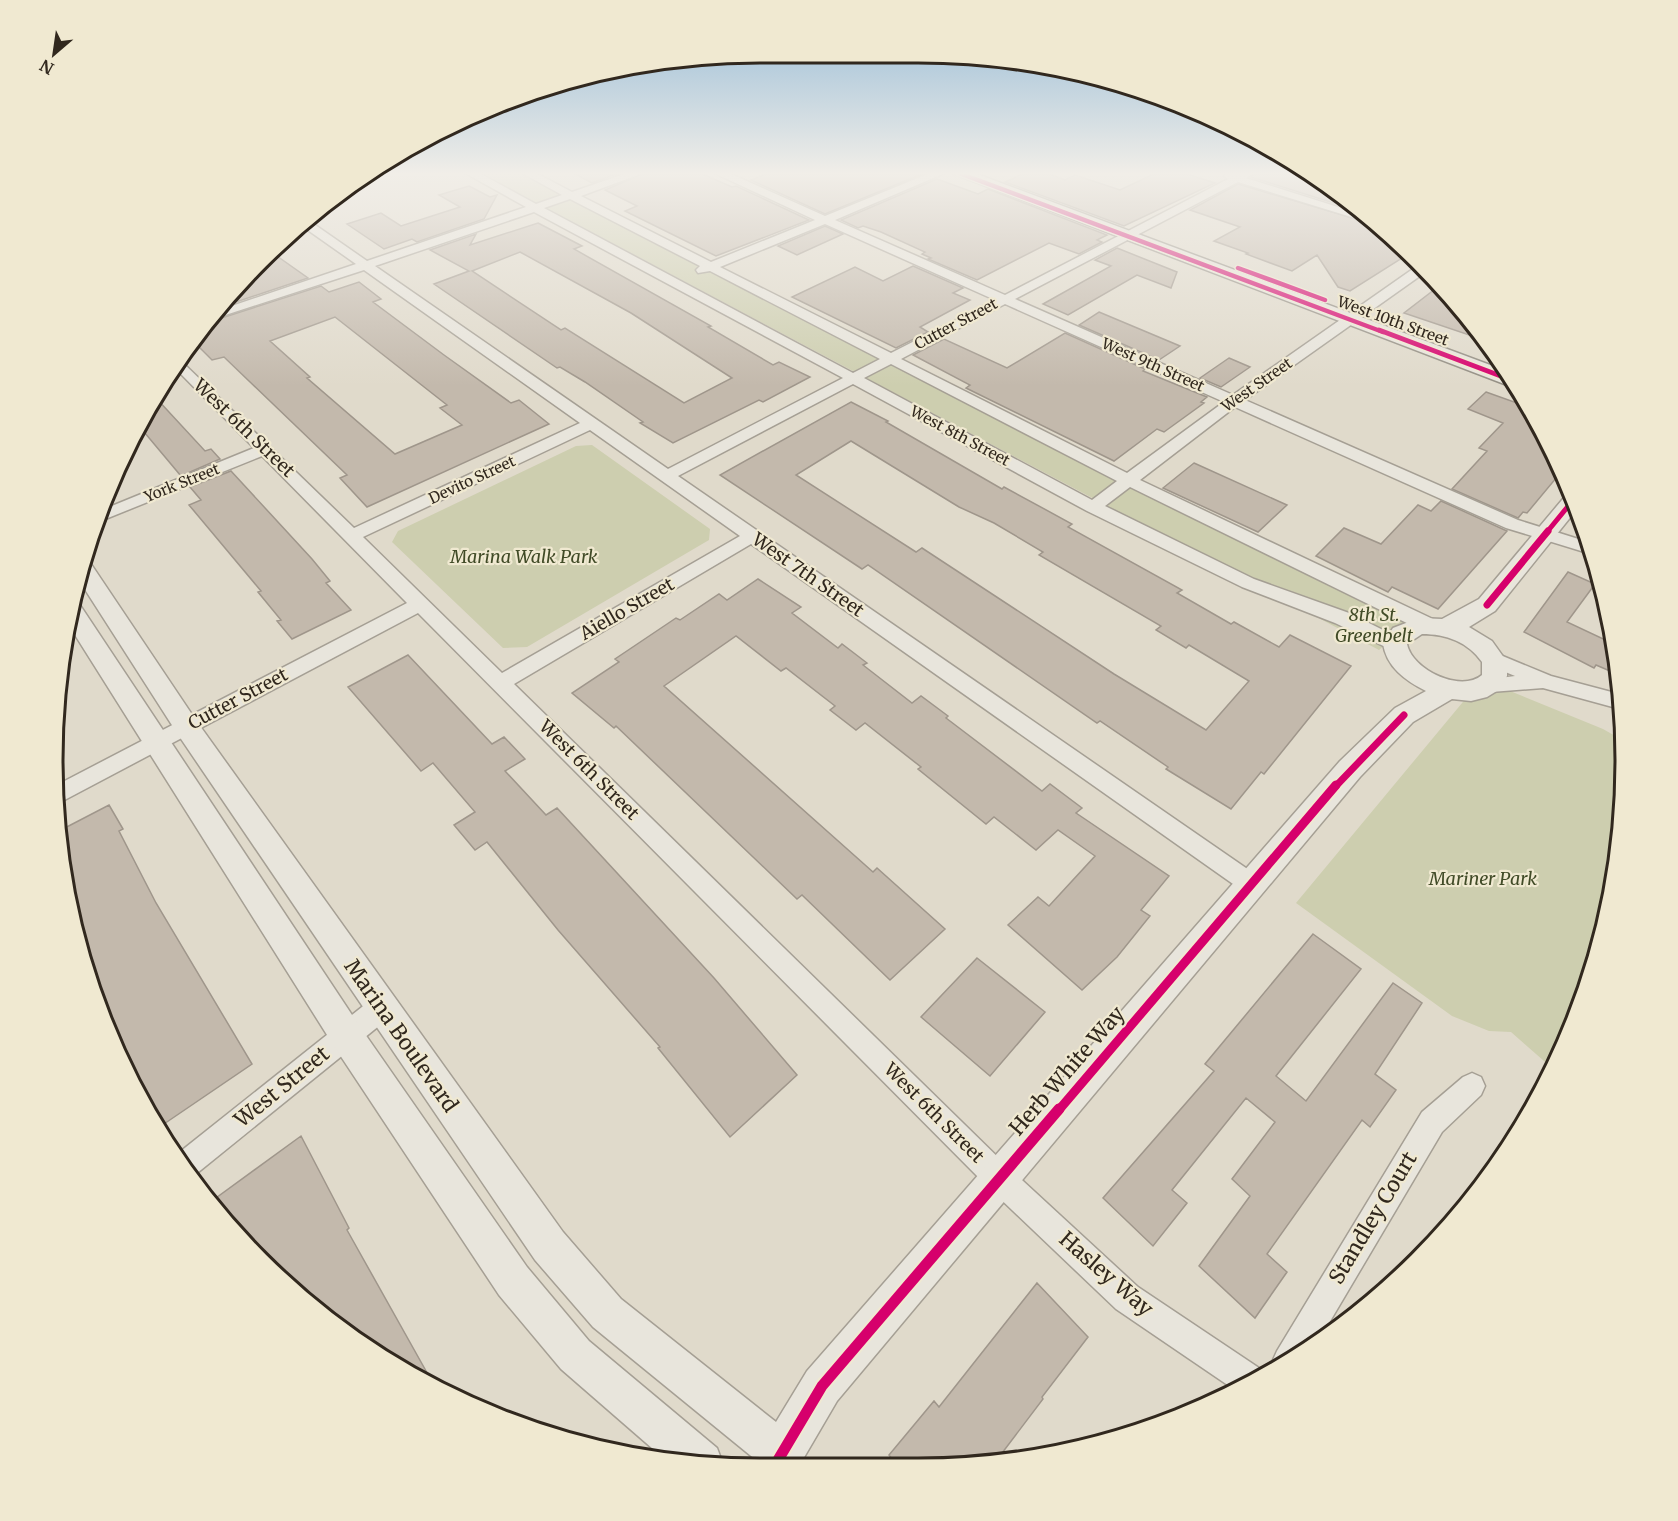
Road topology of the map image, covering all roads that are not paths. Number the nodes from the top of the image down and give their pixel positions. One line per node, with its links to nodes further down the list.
1 (335, 244): 9 (street, West 7th Street)
2 (427, 244): 9 (street)
3 (602, 244): 12 (street, West 8th Street)
4 (663, 244): 10 (street, West 8th Street)
5 (767, 244): 10 (street)
6 (880, 244): 13 (street, West 9th Street)
7 (1114, 244): 13 (street, Cutter Street)
8 (1157, 244): 15 (main road, West 10th Street)
9 (365, 265): 14 (street); 22 (street, West 7th Street)
10 (709, 268): 12 (street); 16 (street, West 8th Street)
11 (1416, 273): 15 (street, West Street)
12 (673, 282): 20 (street, West 8th Street)
13 (1005, 299): 16 (street, Cutter Street); 21 (street, West 9th Street)
14 (227, 312)
15 (1356, 317): 17 (main road, West 10th Street); 19 (main road, West 10th Street); 21 (street, West Street)
16 (889, 359): 20 (street, Cutter Street); 25 (street, West 8th Street)
17 (1488, 360)
18 (184, 369): 23 (street, West 6th Street)
19 (1498, 375)
20 (851, 378): 24 (street, Cutter Street); 26 (street, West 8th Street)
21 (1234, 401): 25 (street, West Street); 31 (street, West 9th Street)
22 (592, 423): 24 (street, West 7th Street); 29 (street, Devito Street)
23 (266, 449): 28 (street, York Street); 29 (street, West 6th Street)
24 (666, 476): 30 (street, West 7th Street)
25 (1128, 480): 26 (street, West Street); 37 (street, West 8th Street)
26 (1093, 507): 38 (street, West 8th Street)
27 (1567, 507): 31 (street)
28 (109, 513)
29 (352, 536): 34 (street, West 6th Street)
30 (752, 536): 41 (street, Aiello Street); 50 (street, West 7th Street)
31 (1543, 536): 32 (street, West 9th Street); 35 (street)
32 (1581, 547)
33 (88, 577): 47 (street, Marina Boulevard)
34 (420, 604): 41 (street, West 6th Street); 47 (street, Cutter Street)
35 (1487, 605): 37 (street); 39 (street)
36 (77, 619): 48 (street)
37 (1437, 627): 38 (street); 39 (street)
38 (1396, 645): 40 (street)
39 (1488, 654): 42 (street); 43 (street)
40 (1410, 671): 44 (street); 46 (street)
41 (502, 682): 55 (street, West 6th Street)
42 (1546, 682): 43 (street); 45 (street)
43 (1491, 685): 44 (street)
44 (1448, 690): 46 (street, Herb White Way)
45 (1612, 700)
46 (1404, 715): 50 (street, Herb White Way)
47 (186, 726): 48 (street, Cutter Street); 51 (street, Marina Boulevard)
48 (155, 742): 49 (street, Cutter Street); 52 (street)
49 (64, 792)
50 (1251, 884): 55 (street, Herb White Way)
51 (381, 1008): 52 (street, West Street); 59 (street, Marina Boulevard)
52 (346, 1035): 54 (street, West Street); 58 (street)
53 (1472, 1086): 56 (street, Standley Court)
54 (191, 1162)
55 (999, 1178): 57 (street, Hasley Way); 60 (street, Herb White Way)
56 (1299, 1344)
57 (1244, 1376)
58 (692, 1455)
59 (777, 1458)
60 (779, 1458)

